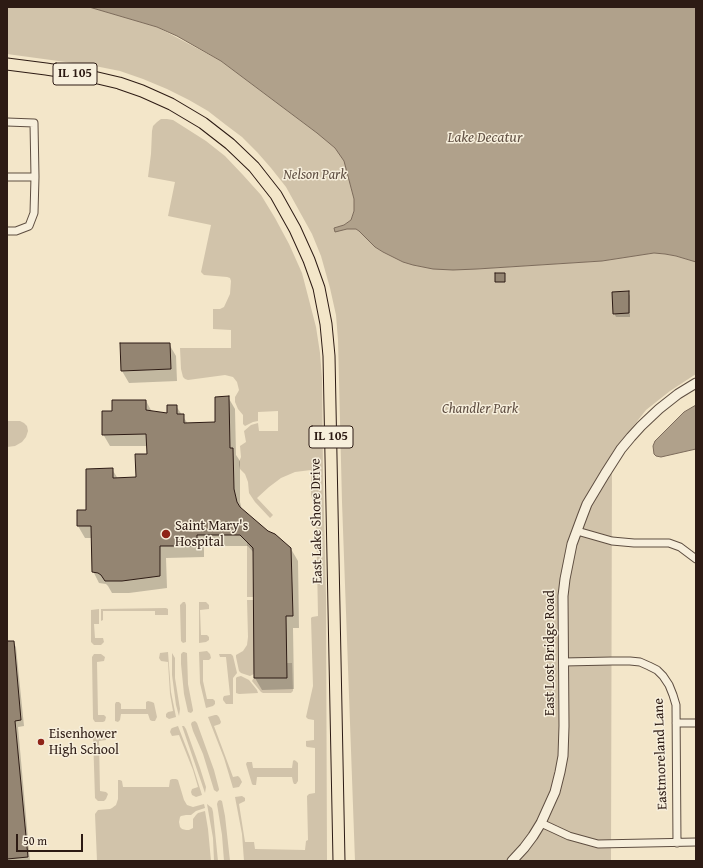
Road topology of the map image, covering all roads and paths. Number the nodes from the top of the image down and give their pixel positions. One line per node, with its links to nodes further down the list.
1 (7, 64): 15 (main road, East Lake Shore Drive / IL 105)
2 (7, 122): 4 (street)
3 (7, 177): 4 (street)
4 (35, 177): 5 (street)
5 (7, 231)
6 (696, 383): 7 (street, East Lost Bridge Road)
7 (576, 531): 8 (street); 9 (street, East Lost Bridge Road)
8 (696, 559)
9 (563, 662): 10 (street, Eastmoreland Lane); 12 (street, East Lost Bridge Road)
10 (676, 723): 11 (street); 14 (street, Eastmoreland Lane)
11 (696, 723)
12 (541, 823): 14 (street); 16 (street, East Lost Bridge Road)
13 (696, 842): 14 (street)
14 (676, 843)
15 (339, 861)
16 (512, 861)

